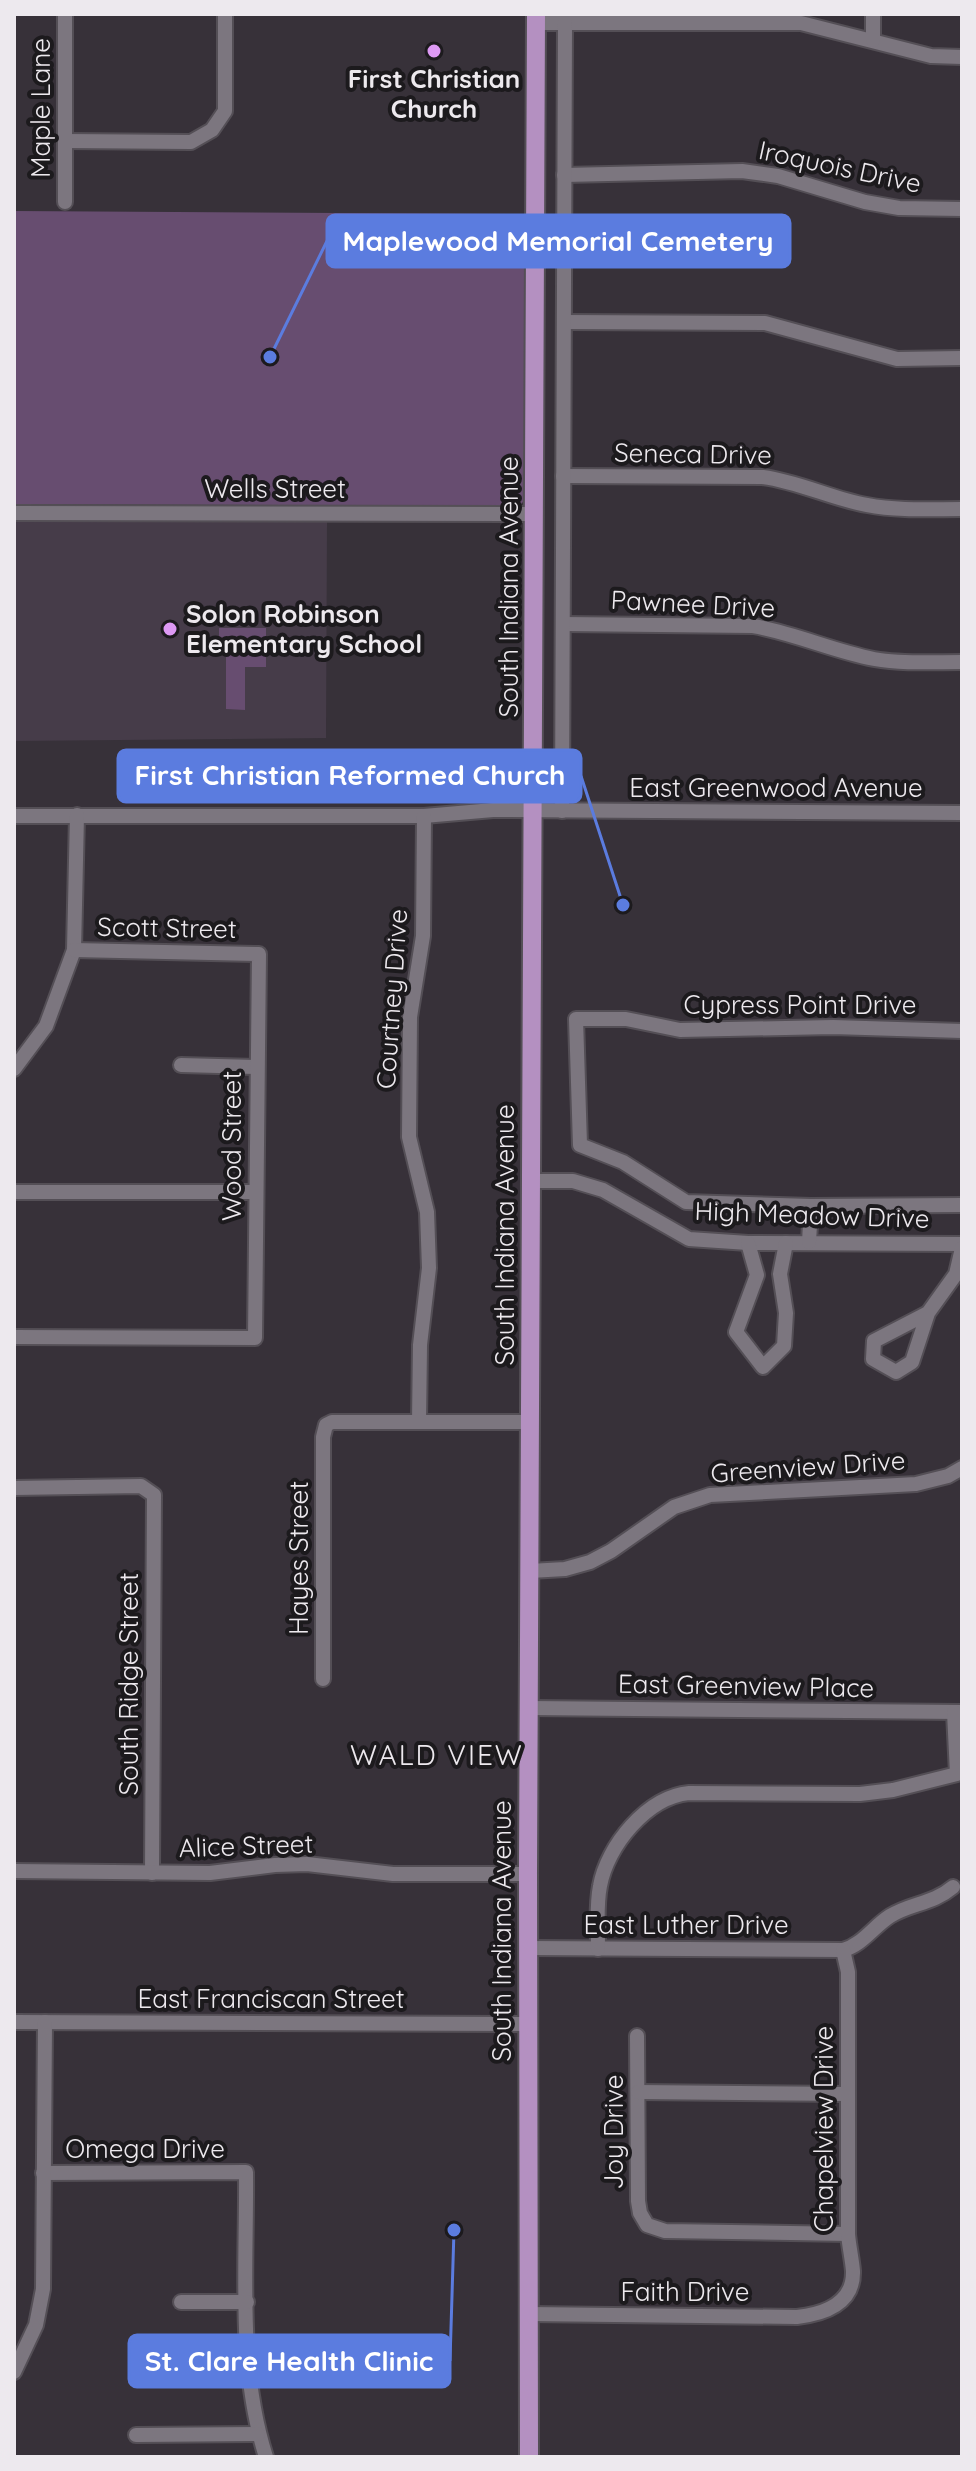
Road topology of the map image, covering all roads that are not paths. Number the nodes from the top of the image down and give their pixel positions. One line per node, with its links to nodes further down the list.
1 (65, 14): 8 (street, Maple Lane)
2 (225, 14): 8 (street)
3 (873, 14): 6 (street)
4 (536, 18): 5 (street); 14 (main road, South Indiana Avenue)
5 (565, 23): 6 (street); 9 (street)
6 (873, 40): 7 (street)
7 (962, 57)
8 (65, 141): 10 (street, Maple Lane)
9 (564, 175): 11 (street, Iroquois Drive); 12 (street)
10 (65, 202)
11 (962, 209)
12 (564, 322): 13 (street); 15 (street)
13 (962, 358)
14 (535, 380): 15 (street); 19 (main road, South Indiana Avenue)
15 (564, 380): 16 (street)
16 (563, 476): 17 (street, Seneca Drive); 20 (street)
17 (962, 509)
18 (14, 513): 19 (street, Wells Street)
19 (535, 514): 22 (main road, South Indiana Avenue)
20 (563, 624): 21 (street, Pawnee Drive); 23 (street)
21 (962, 662)
22 (534, 811): 23 (street, East Greenwood Avenue); 27 (street, East Greenwood Avenue); 34 (main road, South Indiana Avenue)
23 (562, 811): 24 (street, East Greenwood Avenue)
24 (962, 813)
25 (77, 815): 26 (street, East Greenwood Avenue); 27 (street, East Greenwood Avenue); 28 (street)
26 (14, 816)
27 (424, 816): 45 (street, Courtney Drive)
28 (74, 950): 29 (street, Scott Street); 33 (street)
29 (259, 954): 32 (street, Wood Street)
30 (962, 1031): 38 (street, Cypress Point Drive)
31 (181, 1065): 32 (street)
32 (256, 1067): 36 (street, Wood Street)
33 (14, 1069)
34 (531, 1181): 40 (street, High Meadow Drive); 46 (main road, South Indiana Avenue)
35 (14, 1192): 36 (street)
36 (256, 1192): 44 (street, Wood Street)
37 (962, 1205): 38 (street, Cypress Point Drive)
38 (811, 1206): 39 (street)
39 (809, 1242): 41 (street, High Meadow Drive); 42 (street, High Meadow Drive)
40 (748, 1243): 41 (street, High Meadow Drive); 41 (street)
41 (786, 1243)
42 (962, 1246): 43 (street)
43 (928, 1313): 43 (street)
44 (14, 1337)
45 (419, 1422): 46 (street); 50 (street, Hayes Street)
46 (531, 1422): 49 (main road, South Indiana Avenue)
47 (962, 1468): 49 (street, Greenview Drive)
48 (14, 1488): 55 (street, South Ridge Street)
49 (530, 1571): 51 (main road, South Indiana Avenue)
50 (323, 1679)
51 (529, 1708): 52 (street, East Greenview Place); 56 (main road, South Indiana Avenue)
52 (958, 1712): 53 (street)
53 (959, 1776): 59 (street)
54 (14, 1871): 55 (street, Alice Street)
55 (152, 1873): 56 (street, Alice Street)
56 (528, 1874): 58 (main road, South Indiana Avenue)
57 (953, 1887): 60 (street)
58 (528, 1948): 59 (street, East Luther Drive); 63 (main road, South Indiana Avenue)
59 (598, 1949): 60 (street, East Luther Drive)
60 (843, 1950): 66 (street, Chapelview Drive)
61 (14, 2022): 62 (street, East Franciscan Street)
62 (45, 2022): 63 (street, East Franciscan Street); 67 (street)
63 (528, 2024): 72 (main road, South Indiana Avenue)
64 (637, 2036): 65 (street, Joy Drive)
65 (638, 2092): 66 (street); 68 (street, Joy Drive)
66 (848, 2094): 68 (street, Chapelview Drive)
67 (43, 2173): 70 (street, Omega Drive); 73 (street)
68 (848, 2234): 71 (street, Chapelview Drive)
69 (181, 2302): 70 (street)
70 (247, 2302): 74 (street)
71 (839, 2303): 72 (street, Faith Drive)
72 (528, 2314): 77 (main road, South Indiana Avenue)
73 (14, 2372)
74 (258, 2434): 75 (street); 76 (street)
75 (136, 2435)
76 (266, 2457)
77 (529, 2457)

